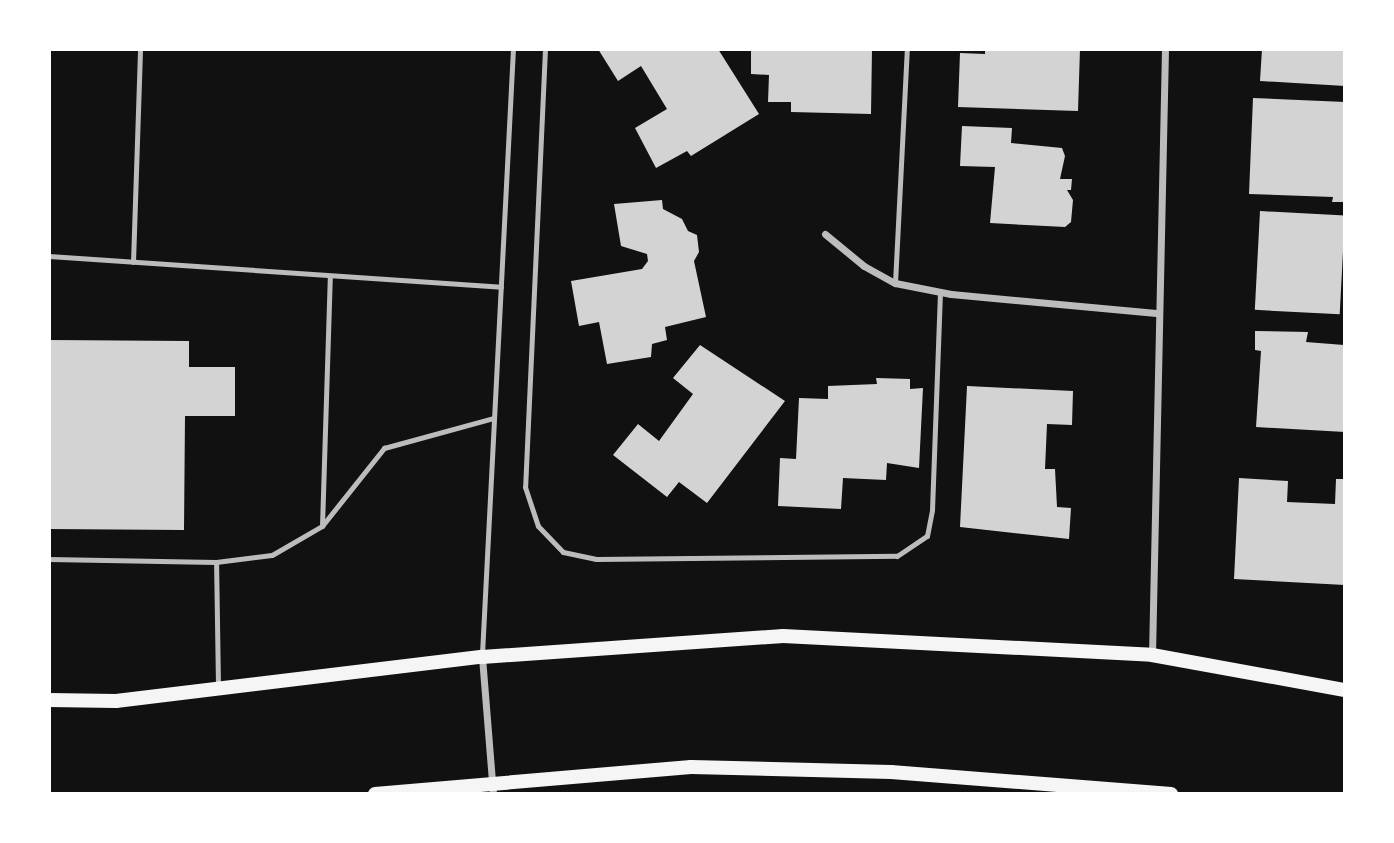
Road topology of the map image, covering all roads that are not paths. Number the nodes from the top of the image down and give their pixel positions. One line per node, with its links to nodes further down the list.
1 (140, 49): 8 (lane)
2 (513, 49): 11 (lane)
3 (545, 49): 12 (lane)
4 (907, 49): 10 (lane)
5 (1165, 49): 13 (street)
6 (825, 233): 10 (street)
7 (49, 256): 8 (lane)
8 (133, 262): 9 (lane)
9 (330, 276): 11 (lane); 15 (lane)
10 (895, 283): 12 (street)
11 (501, 287): 14 (lane)
12 (940, 292): 13 (street)
13 (1156, 313): 18 (street)
14 (494, 418): 15 (lane); 19 (lane)
15 (322, 526): 17 (lane)
16 (49, 559): 17 (lane)
17 (216, 562): 20 (lane)
18 (1152, 655): 19 (main road); 21 (main road)
19 (482, 657): 20 (main road); 23 (street)
20 (218, 685): 22 (main road)
21 (1345, 690)
22 (49, 700)
23 (492, 789): 24 (main road); 25 (main road)
24 (375, 794)
25 (1171, 794)

